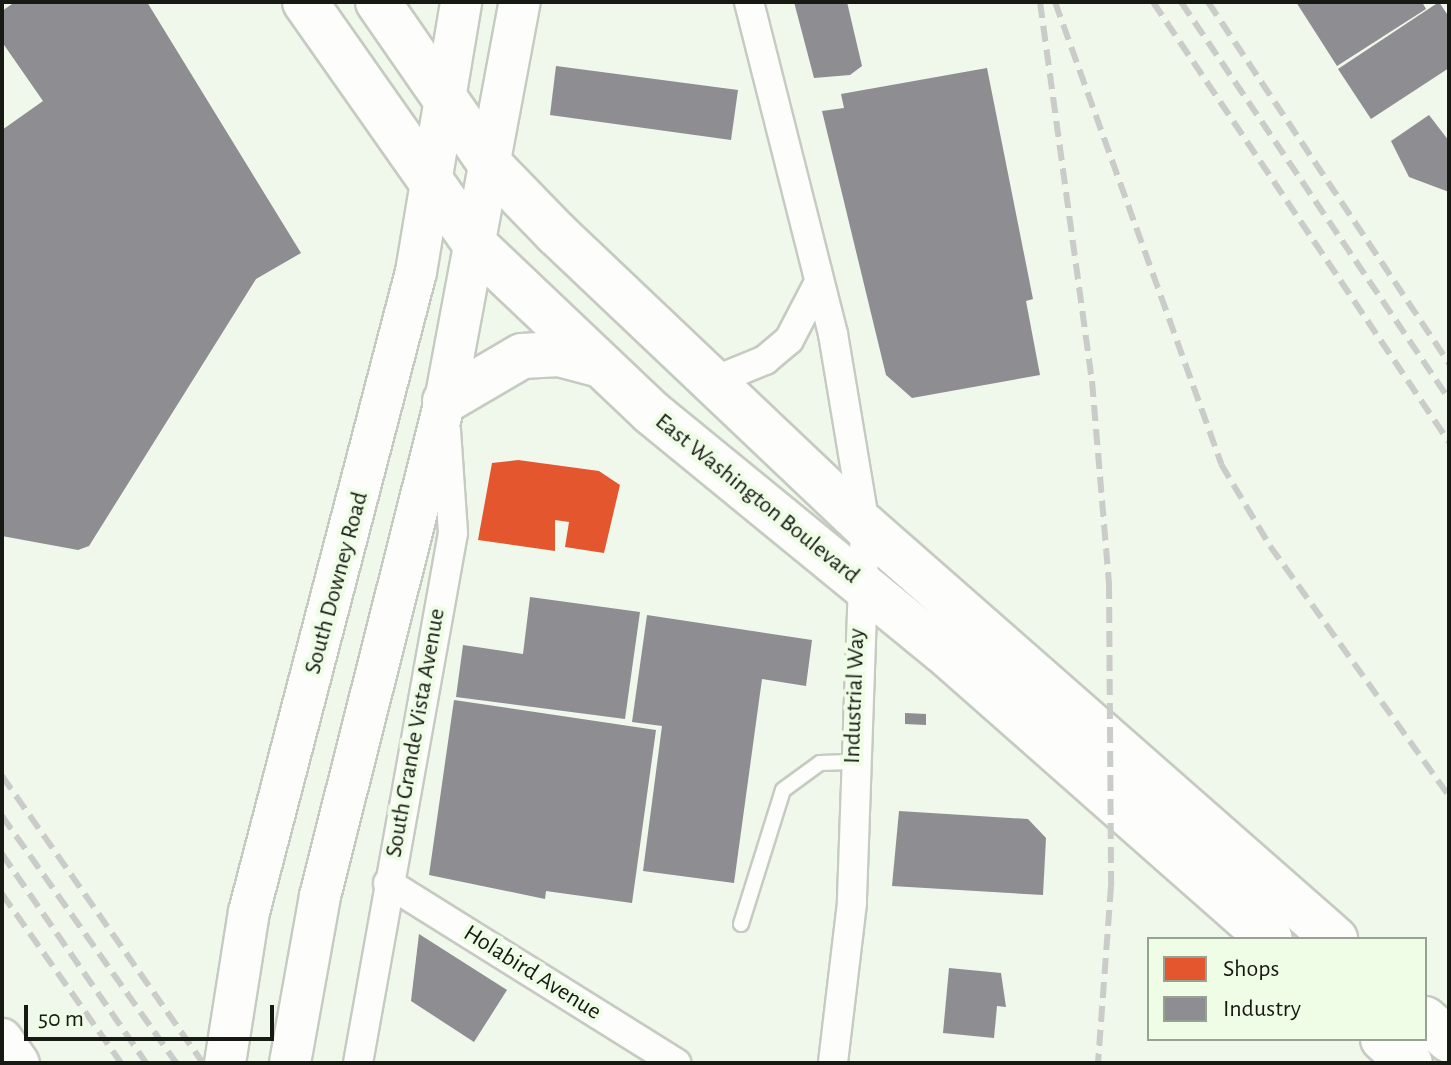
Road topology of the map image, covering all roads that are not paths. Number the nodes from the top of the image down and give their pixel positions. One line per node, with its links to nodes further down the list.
1 (305, 2): 8 (main road, East Washington Boulevard)
2 (378, 2): 6 (main road, East Washington Boulevard)
3 (461, 2): 6 (main road)
4 (520, 2): 7 (main road)
5 (749, 2): 10 (street, Industrial Way)
6 (446, 101): 7 (main road, East Washington Boulevard); 8 (main road, South Downey Road)
7 (493, 168): 9 (main road); 12 (main road, East Washington Boulevard)
8 (431, 189): 9 (main road, East Washington Boulevard); 26 (main road, South Downey Road)
9 (477, 247): 11 (main road, East Washington Boulevard); 13 (main road)
10 (817, 286): 12 (street); 14 (street, Industrial Way)
11 (601, 365): 13 (main road); 15 (main road, East Washington Boulevard)
12 (709, 383): 14 (main road, East Washington Boulevard)
13 (445, 401): 17 (street, South Grande Vista Avenue); 27 (main road)
14 (865, 526): 15 (street, Industrial Way); 20 (main road, East Washington Boulevard)
15 (861, 584): 16 (street, Industrial Way); 19 (main road, East Washington Boulevard)
16 (852, 762): 18 (lane); 30 (street, Industrial Way)
17 (388, 883): 28 (street, South Grande Vista Avenue); 29 (street, Holabird Avenue)
18 (741, 924)
19 (1268, 937)
20 (1333, 937)
21 (1427, 1021): 23 (main road)
22 (2, 1039): 25 (main road)
23 (1449, 1040)
24 (1385, 1041): 31 (main road)
25 (19, 1063)
26 (225, 1063)
27 (290, 1063)
28 (358, 1063)
29 (676, 1063)
30 (833, 1063)
31 (1410, 1063)

